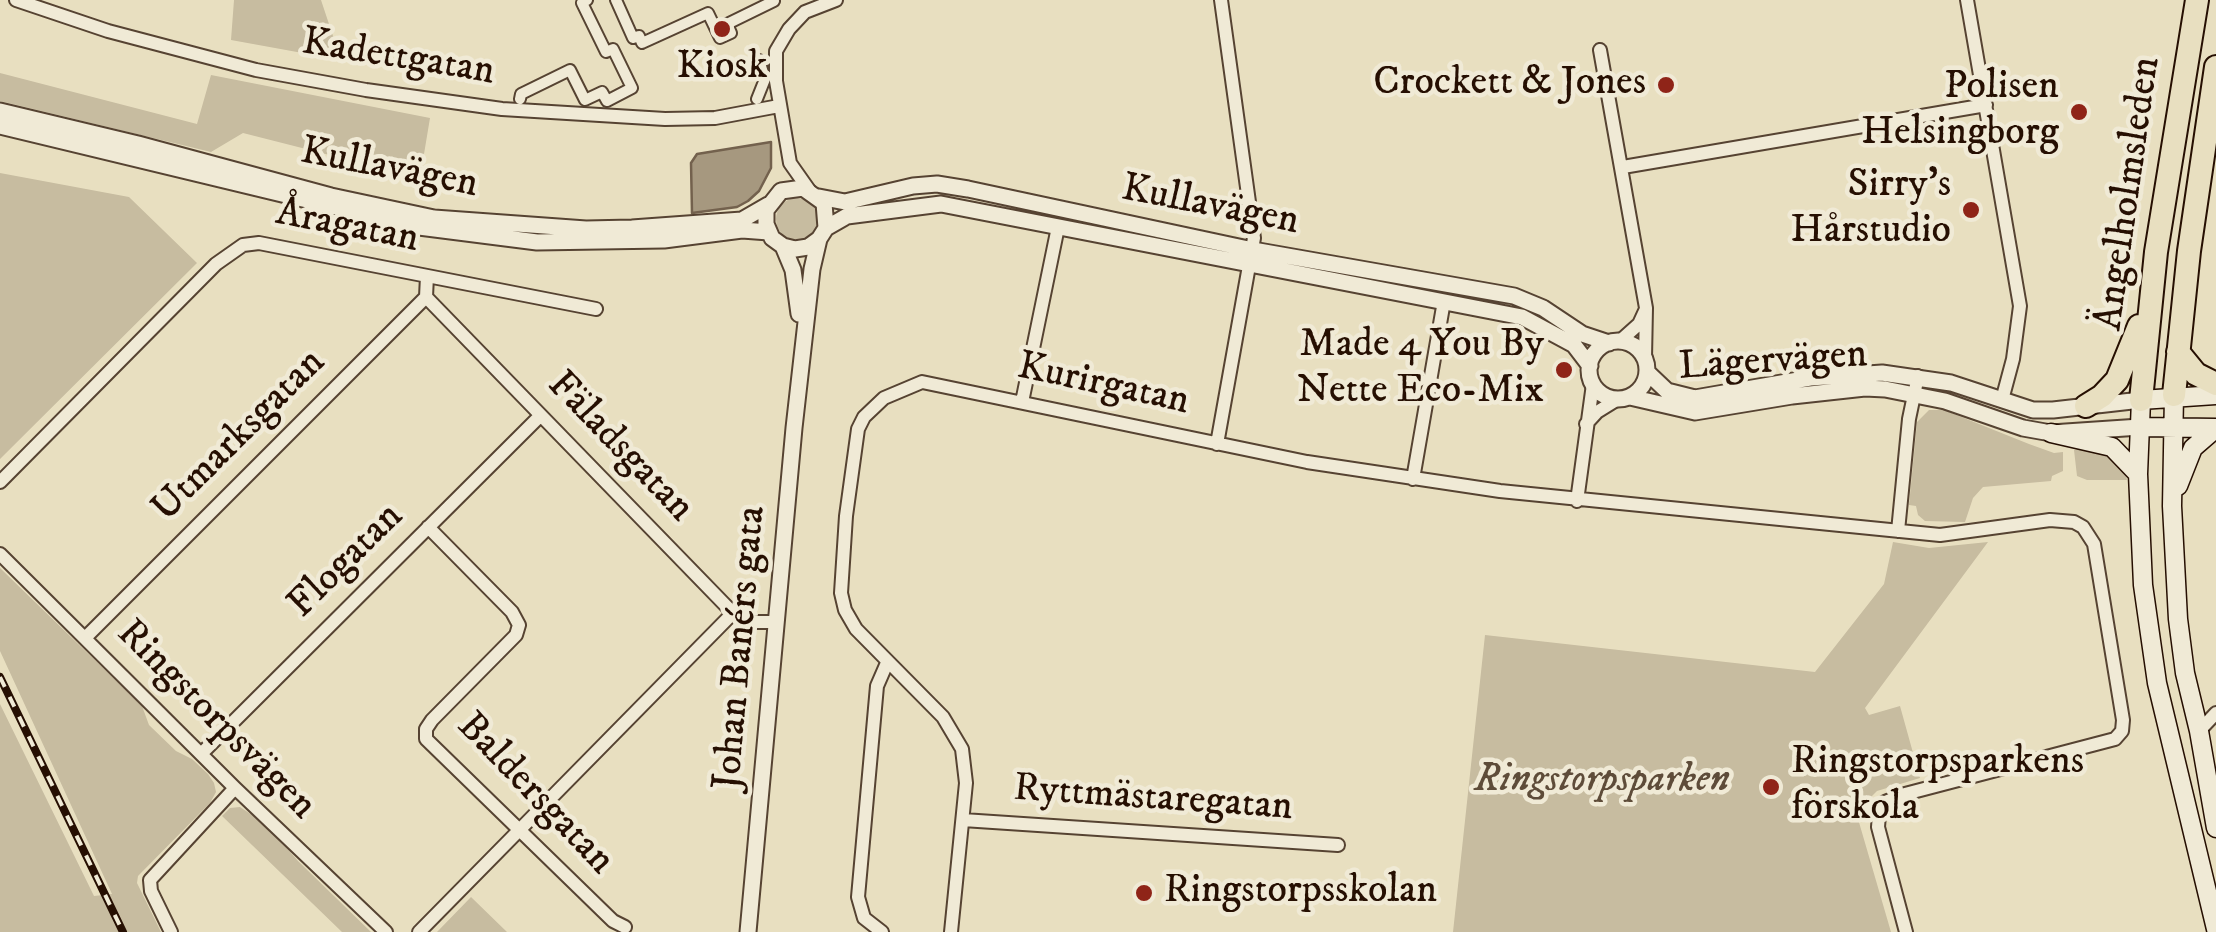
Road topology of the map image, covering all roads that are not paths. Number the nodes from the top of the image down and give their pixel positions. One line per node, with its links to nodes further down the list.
1 (16, 0): 15 (street, Kadettgatan)
2 (587, 0): 12 (street)
3 (616, 0): 8 (street)
4 (836, 0): 15 (street)
5 (1221, 0): 27 (street)
6 (1967, 0): 14 (street)
7 (2197, 0): 29 (highway, Ängelholmsleden)
8 (774, 1)
9 (1600, 50): 19 (street)
10 (759, 60): 13 (street)
11 (2216, 67): 36 (highway, Ängelholmsleden)
12 (520, 99)
13 (757, 100)
14 (1986, 105): 19 (street); 47 (street)
15 (779, 106): 18 (street)
16 (0, 111): 22 (street, Kullavägen)
17 (0, 126): 24 (street, Kullavägen)
18 (790, 163): 20 (street); 21 (street)
19 (1623, 167): 32 (street)
20 (781, 191): 21 (street); 22 (street)
21 (814, 193): 25 (street); 27 (street, Kullavägen)
22 (768, 206): 24 (street)
23 (1058, 226): 25 (street, Kullavägen); 27 (street, Kullavägen); 49 (street)
24 (769, 232): 26 (street)
25 (823, 233): 26 (street); 39 (street, Johan Banérs gata)
26 (782, 246): 39 (street, Johan Banérs gata)
27 (1251, 257): 31 (street, Kullavägen); 34 (street, Kullavägen); 57 (street)
28 (428, 276): 30 (street); 33 (street, Åragatan); 60 (street, Åragatan)
29 (2152, 290): 48 (highway, Ängelholmsleden); 50 (highway)
30 (426, 296): 51 (street, Fäladsgatan); 68 (street, Utmarksgatan)
31 (1444, 301): 34 (street, Kullavägen); 59 (street)
32 (1646, 308): 35 (street); 37 (street)
33 (596, 309)
34 (1578, 339): 35 (street); 38 (street)
35 (1614, 342): 37 (street); 38 (street)
36 (2178, 352): 42 (highway); 44 (highway, Ängelholmsleden)
37 (1646, 365): 40 (street, Lägervägen); 46 (street)
38 (1590, 366): 41 (street)
39 (800, 370): 67 (street, Johan Banérs gata)
40 (1918, 376): 43 (street); 47 (street, Lägervägen)
41 (1593, 384): 46 (street); 52 (street)
42 (2216, 384)
43 (1914, 394): 46 (street, Lägervägen); 56 (street, Lägervägen); 64 (street)
44 (2174, 395): 45 (main road, Lägervägen); 48 (main road, Lägervägen); 54 (main road)
45 (2216, 395)
46 (1624, 398): 52 (street)
47 (2002, 400): 50 (street, Lägervägen)
48 (2141, 400): 50 (street, Lägervägen); 53 (main road)
49 (1022, 402): 57 (street, Kurirgatan); 69 (street, Kurirgatan)
50 (2086, 406)
51 (540, 416): 63 (street, Flogatan); 66 (street, Fäladsgatan)
52 (1586, 424): 61 (street)
53 (2140, 427): 54 (main road, Lägervägen); 56 (street, Lägervägen); 58 (main road)
54 (2173, 428): 55 (main road, Lägervägen); 62 (main road)
55 (2216, 428): 62 (main road)
56 (2051, 433): 58 (main road)
57 (1217, 444): 59 (street, Kurirgatan)
58 (2138, 474): 79 (main road)
59 (1414, 479): 61 (street, Kurirgatan)
60 (0, 482)
61 (1578, 500): 64 (street, Kurirgatan)
62 (2172, 506): 71 (main road)
63 (428, 527): 72 (street, Flogatan); 76 (street, Baldersgatan)
64 (1898, 531): 86 (street, Kurirgatan)
65 (0, 554): 68 (street, Ringstorpsvägen)
66 (733, 612): 67 (street); 76 (street)
67 (777, 622): 83 (street, Johan Banérs gata)
68 (85, 638): 72 (street, Ringstorpsvägen)
69 (887, 662): 74 (street, Kurirgatan); 84 (street)
70 (2216, 713): 71 (street)
71 (2199, 732): 75 (main road)
72 (200, 754): 73 (street, Ringstorpsvägen)
73 (236, 788): 80 (street); 81 (street, Ringstorpsvägen)
74 (963, 820): 77 (street, Ryttmästaregatan); 85 (street, Kurirgatan)
75 (2216, 828)
76 (519, 830): 78 (street, Baldersgatan); 82 (street)
77 (1338, 845)
78 (624, 927)
79 (2216, 930)
80 (171, 932)
81 (386, 932)
82 (419, 932)
83 (748, 932)
84 (882, 932)
85 (952, 932)
86 (1906, 932)

